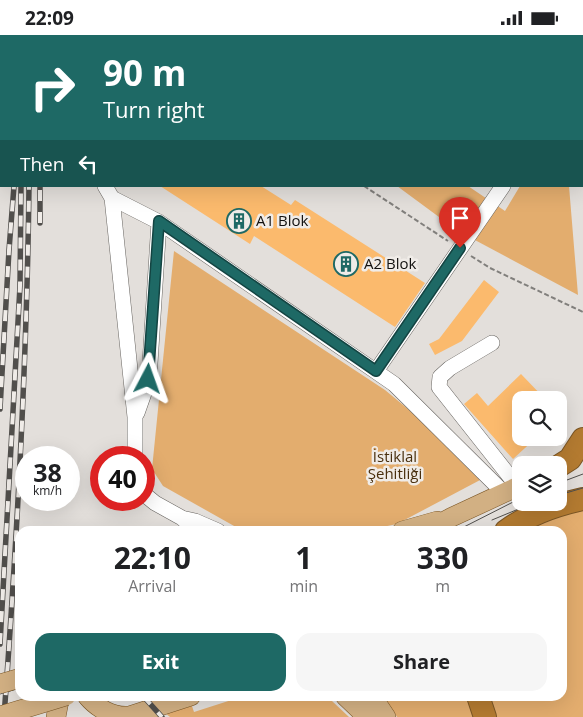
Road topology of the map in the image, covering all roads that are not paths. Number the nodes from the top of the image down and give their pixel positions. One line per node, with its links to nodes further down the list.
1 (502, 187): 5 (street)
2 (108, 192): 3 (street); 6 (street)
3 (159, 221): 5 (street); 6 (street)
4 (492, 343): 12 (street)
5 (376, 371): 13 (street)
6 (135, 417): 8 (street)
7 (583, 439): 9 (highway)
8 (135, 446)
9 (567, 461)
10 (583, 463): 11 (main road)
11 (567, 468)
12 (512, 485)
13 (512, 486)
14 (512, 489): 17 (main road)
15 (583, 499): 23 (highway)
16 (155, 503): 18 (street)
17 (452, 517): 21 (main road); 22 (main road)
18 (182, 518): 19 (street); 20 (street)
19 (191, 526)
20 (206, 526)
21 (420, 526)
22 (435, 526)
23 (513, 526)
24 (15, 680): 25 (main road, bridge)
25 (0, 684)
26 (50, 701): 34 (main road, bridge)
27 (59, 701): 36 (main road)
28 (91, 701): 35 (main road)
29 (146, 701): 35 (main road)
30 (176, 701): 35 (main road)
31 (350, 701): 37 (main road)
32 (375, 701): 38 (main road)
33 (480, 701): 39 (highway)
34 (0, 716)
35 (130, 716)
36 (56, 717)
37 (367, 717)
38 (386, 717)
39 (485, 717)

